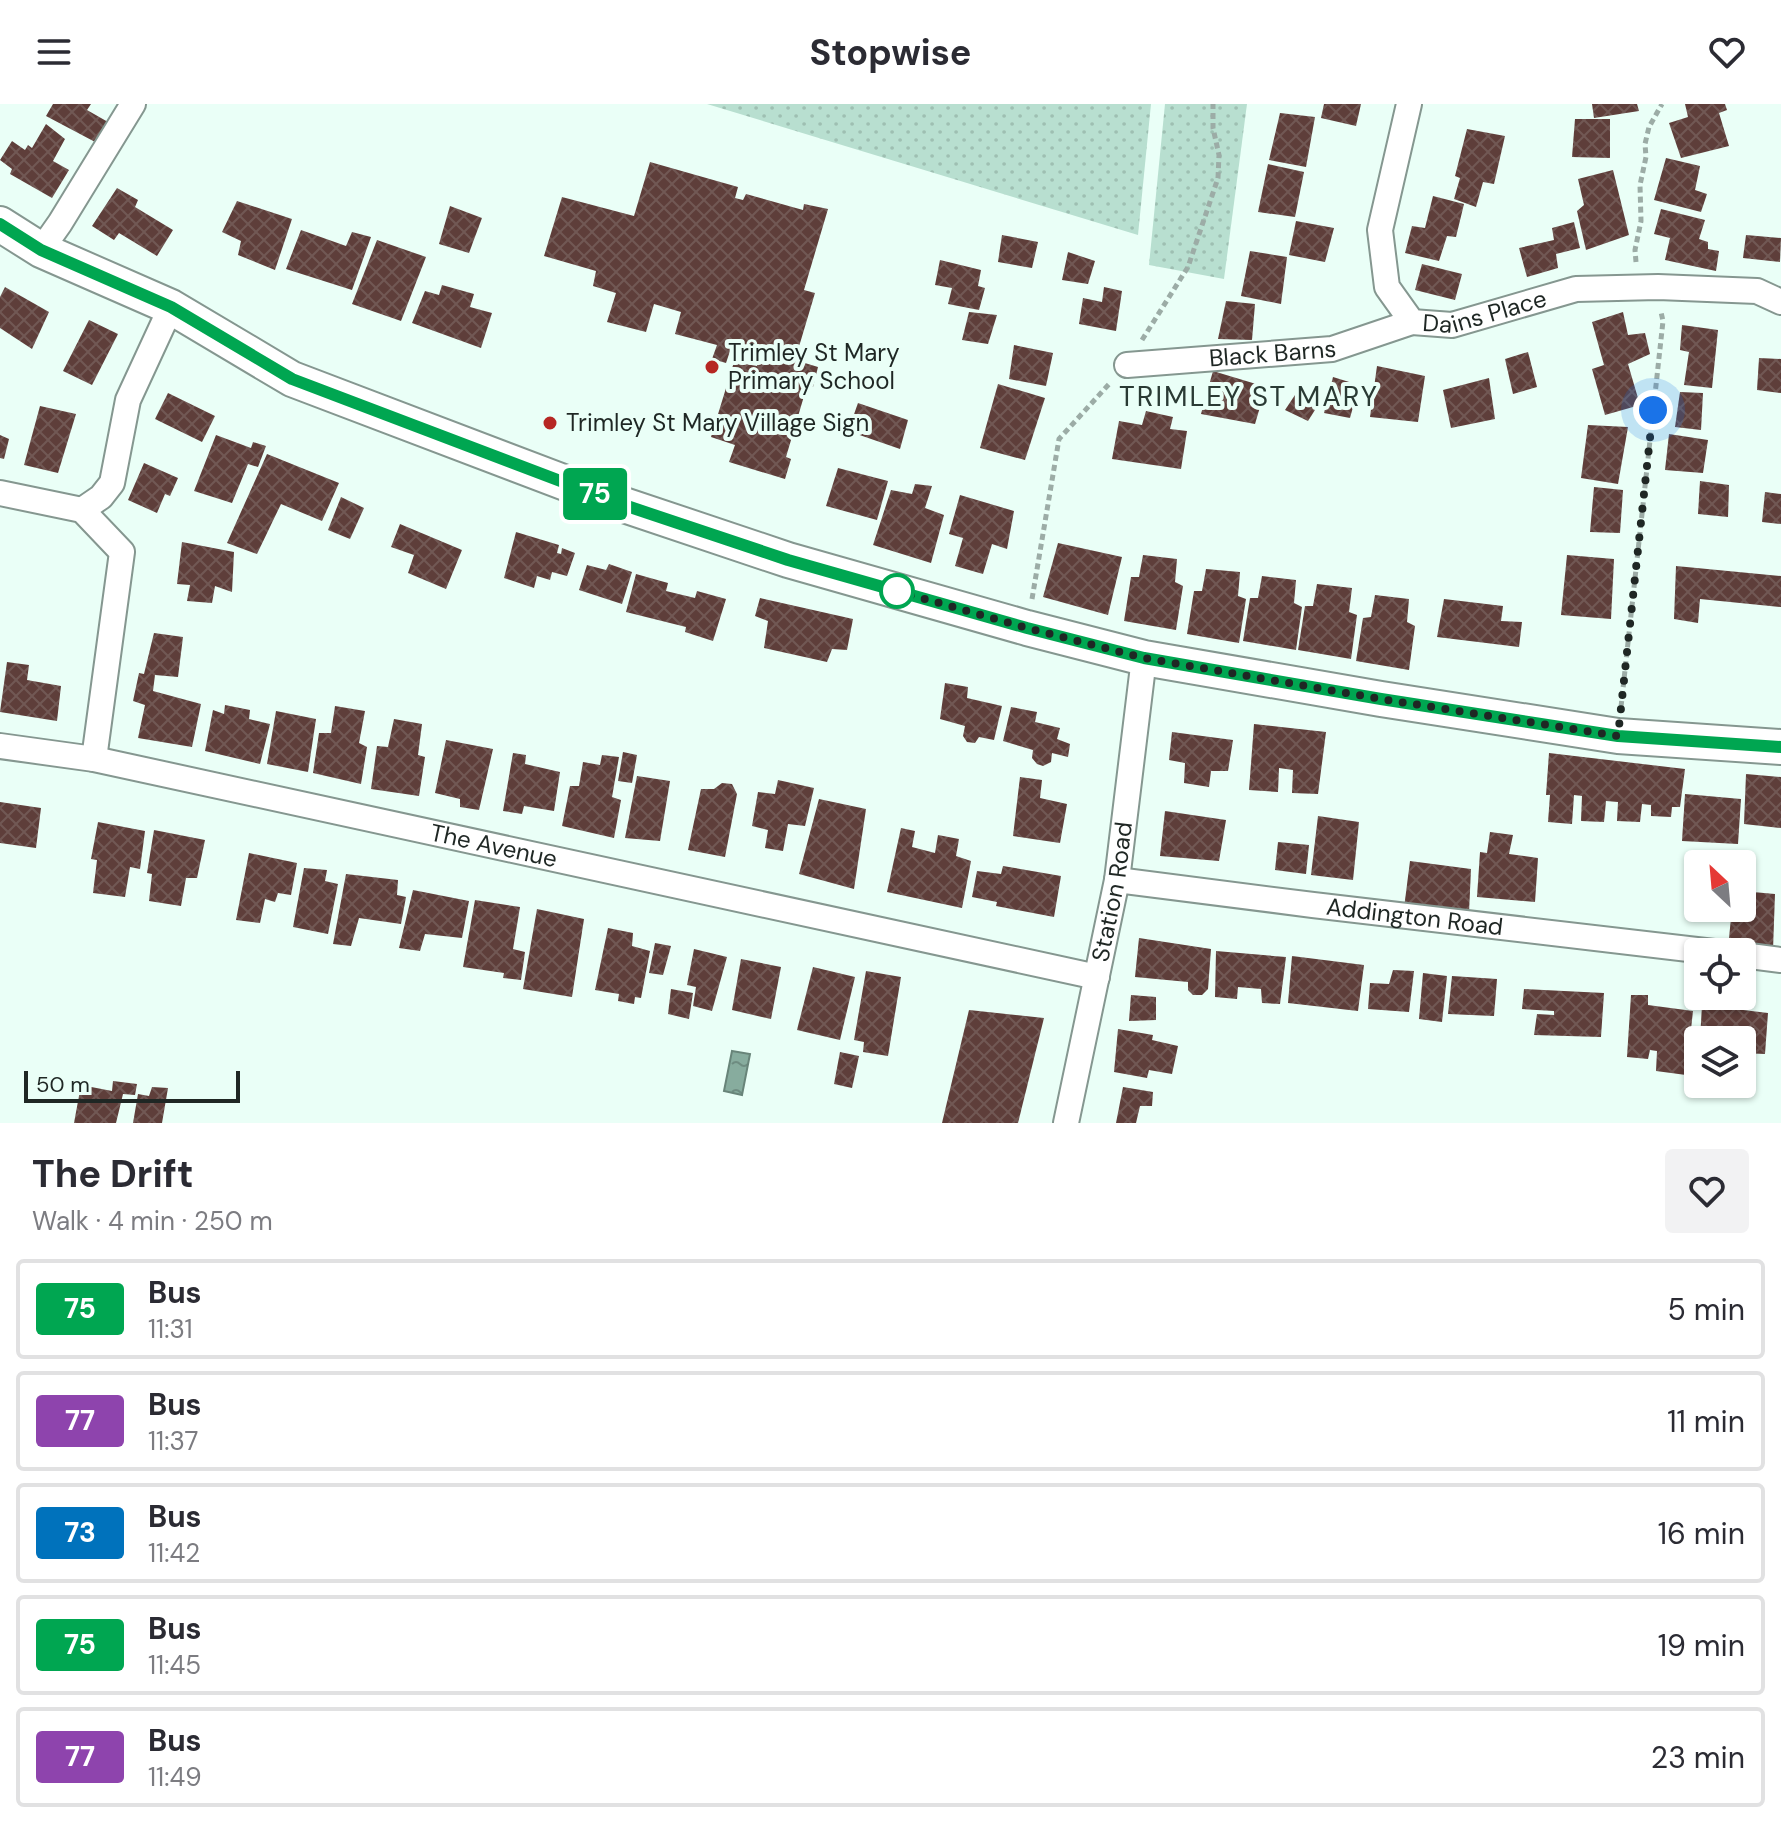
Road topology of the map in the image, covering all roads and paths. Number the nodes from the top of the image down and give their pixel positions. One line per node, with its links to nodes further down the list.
1 (133, 104): 6 (street)
2 (1213, 104): 11 (path)
3 (1409, 104): 10 (street, Dains Place)
4 (1662, 104): 7 (path)
5 (0, 224): 6 (street)
6 (41, 250): 9 (street)
7 (1658, 287): 8 (street, Dains Place); 10 (street, Dains Place); 16 (path)
8 (1781, 302)
9 (171, 307): 13 (street); 14 (street)
10 (1412, 322): 11 (street, Black Barns)
11 (1127, 365): 14 (path)
12 (0, 493): 13 (street)
13 (82, 510): 19 (street)
14 (1027, 628): 15 (street)
15 (1144, 658): 16 (street); 20 (street, Station Road)
16 (1618, 736): 18 (street)
17 (0, 746): 19 (street, The Avenue)
18 (1781, 747)
19 (94, 759): 24 (street, The Avenue)
20 (1117, 880): 21 (street, Addington Road); 24 (street, Station Road)
21 (1684, 948)
22 (1756, 957): 23 (street)
23 (1781, 960)
24 (1097, 977): 25 (street, Station Road)
25 (1066, 1123)

